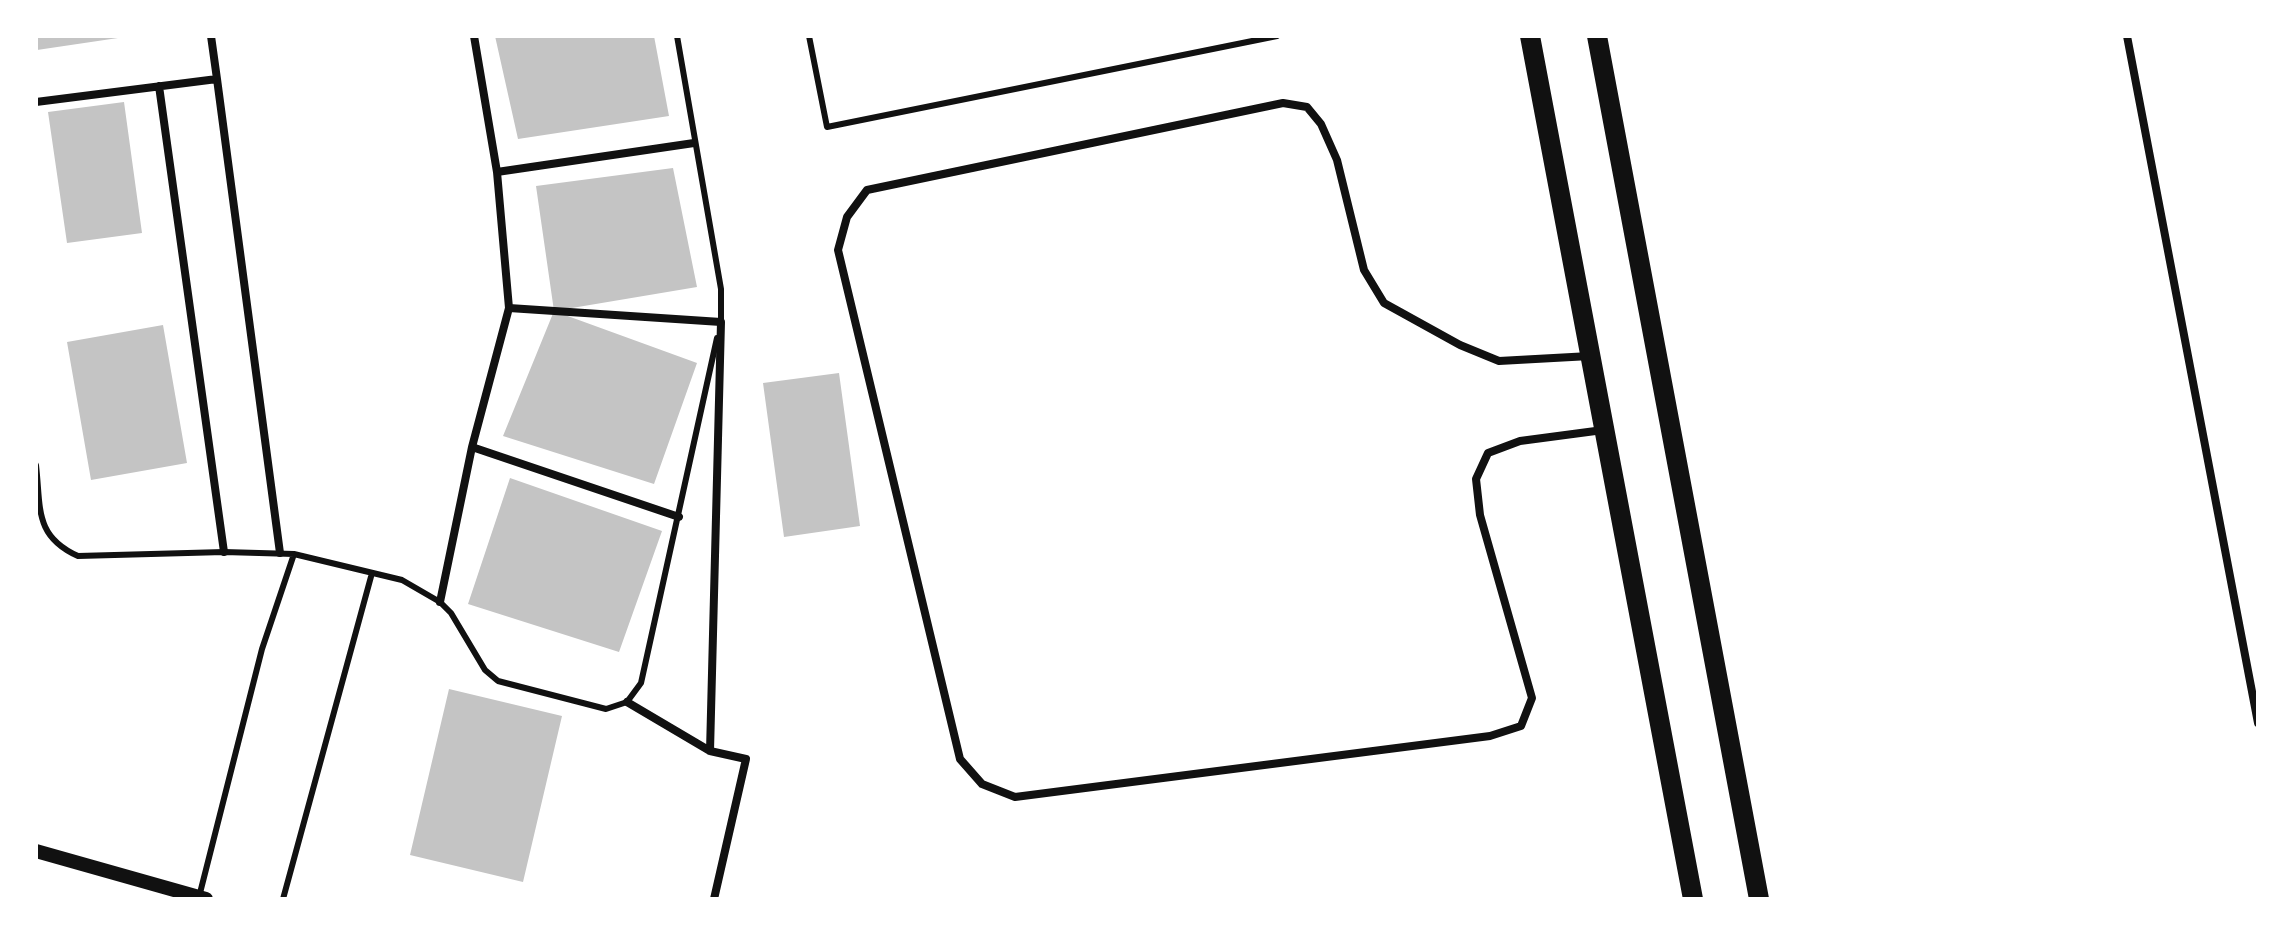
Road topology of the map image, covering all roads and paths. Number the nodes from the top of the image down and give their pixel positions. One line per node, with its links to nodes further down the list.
1 (211, 36): 9 (street)
2 (474, 36): 13 (street)
3 (677, 36): 12 (lane)
4 (809, 36): 5 (lane)
5 (1277, 36)
6 (1530, 36): 16 (main road)
7 (1597, 36): 34 (main road)
8 (2127, 36): 27 (street)
9 (217, 79): 10 (street); 22 (street)
10 (159, 86): 11 (street); 21 (street)
11 (36, 102)
12 (694, 143): 13 (street); 15 (lane)
13 (497, 172): 14 (street)
14 (509, 308): 15 (street); 18 (street)
15 (721, 322): 20 (lane); 28 (street)
16 (1590, 356): 17 (main road); 17 (street)
17 (1604, 430): 33 (main road)
18 (472, 447): 20 (street); 25 (street)
19 (36, 465): 21 (lane)
20 (679, 517): 26 (lane)
21 (224, 552): 22 (lane)
22 (280, 553): 23 (lane)
23 (294, 554): 24 (lane); 30 (lane)
24 (372, 573): 25 (lane); 31 (lane)
25 (440, 602): 26 (lane)
26 (627, 702): 28 (street)
27 (2258, 723)
28 (710, 751): 32 (street)
29 (36, 851): 30 (street)
30 (202, 898)
31 (283, 899)
32 (714, 899)
33 (1693, 899)
34 (1759, 899)

